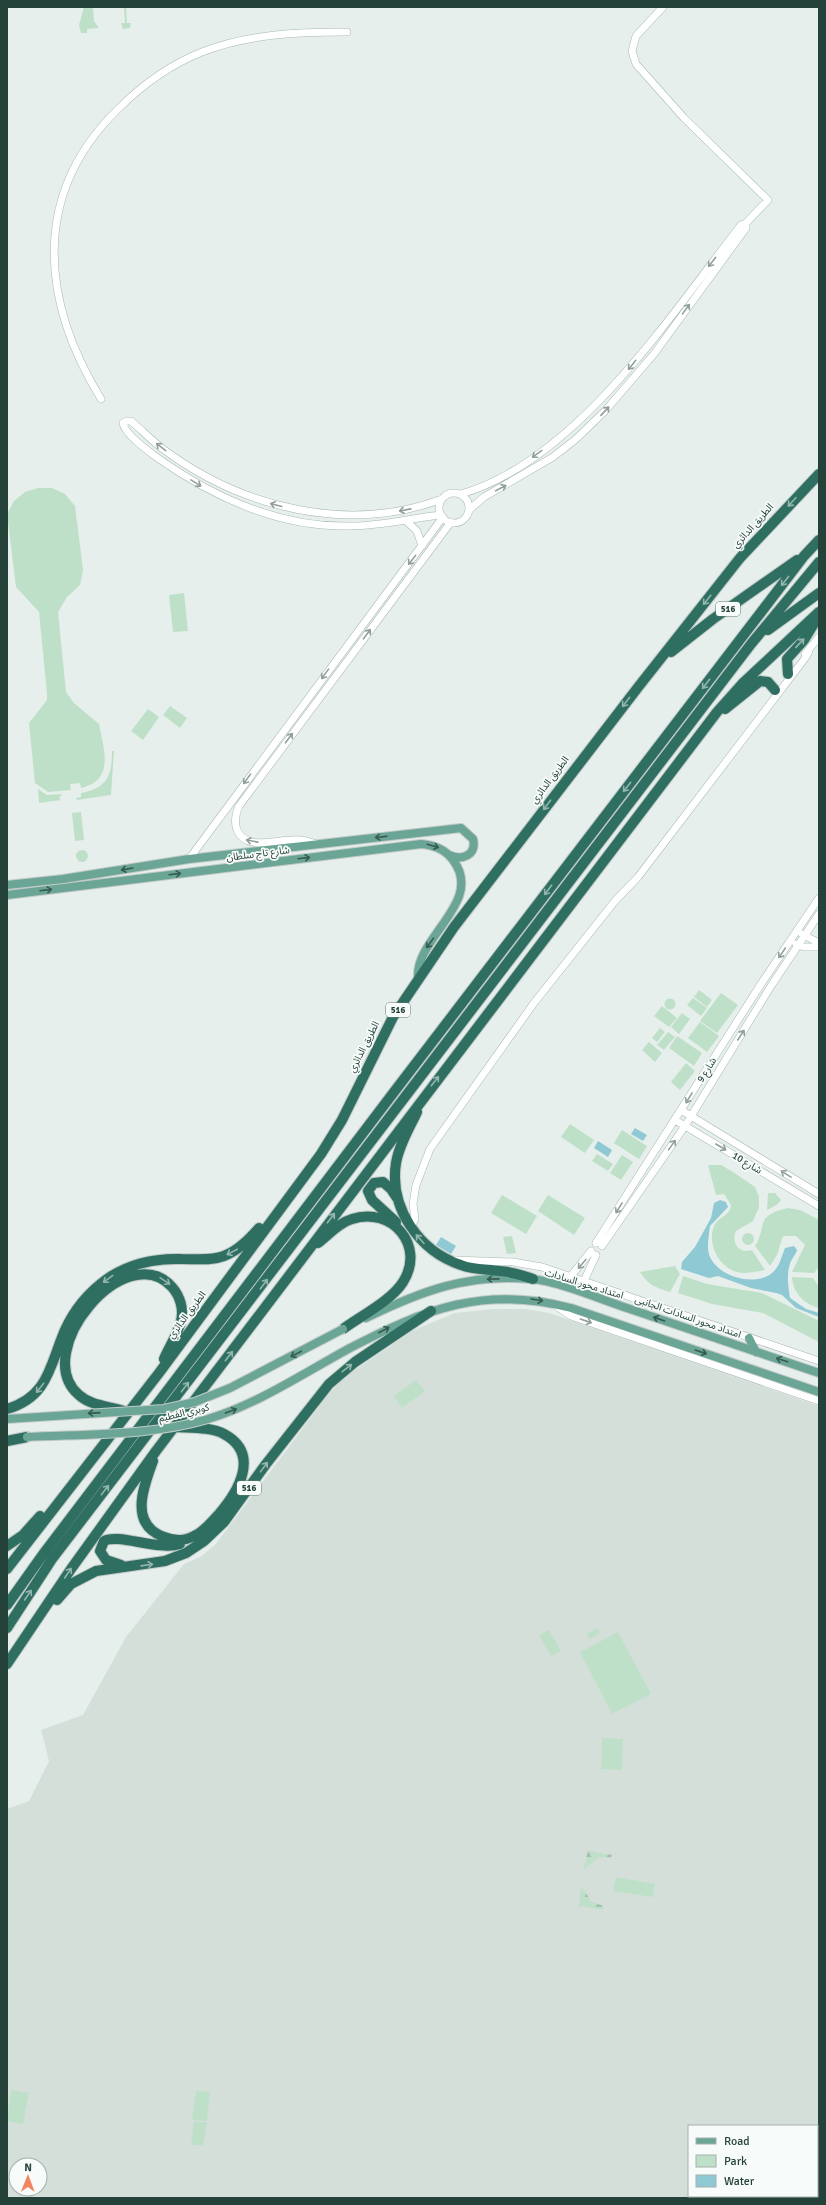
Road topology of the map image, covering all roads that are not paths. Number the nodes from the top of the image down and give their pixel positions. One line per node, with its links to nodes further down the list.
1 (663, 7): 3 (street)
2 (347, 32): 4 (street)
3 (746, 223): 6 (street, one-way to 6); 8 (street, one-way to 3)
4 (101, 399)
5 (819, 474): 21 (highway, الطريق الدائري / 516, one-way to 21)
6 (461, 494): 7 (street); 8 (street)
7 (442, 499): 9 (street); 10 (street, one-way to 10)
8 (469, 510): 11 (street)
9 (442, 516): 10 (street); 11 (street); 13 (street)
10 (406, 521): 13 (street)
11 (451, 522): 26 (street, one-way to 11)
12 (819, 540): 14 (highway, 516)
13 (422, 546): 28 (street, one-way to 28)
14 (804, 556): 21 (highway, 516); 84 (highway, 516, one-way to 84)
15 (819, 562): 19 (highway)
16 (819, 593): 19 (highway)
17 (819, 612): 22 (highway, one-way to 17); 24 (highway, 516)
18 (819, 637): 20 (street)
19 (751, 644): 86 (highway, one-way to 19)
20 (809, 651): 22 (street); 25 (street)
21 (654, 666): 40 (highway, الطريق الدائري / 516, one-way to 40)
22 (788, 674): 23 (street)
23 (775, 690): 24 (highway); 25 (street)
24 (717, 712): 43 (highway, 516, one-way to 24)
25 (713, 776): 54 (street)
26 (318, 845): 27 (main road, شارع تاج سلطان, one-way to 26); 28 (main road, شارع تاج سلطان)
27 (448, 854): 30 (main road, شارع تاج سلطان, one-way to 27); 40 (main road, one-way to 40)
28 (189, 859): 29 (main road, شارع تاج سلطان, one-way to 29)
29 (7, 885)
30 (7, 895)
31 (819, 898): 32 (street, شارع 9)
32 (809, 912): 33 (street); 34 (street, شارع 9)
33 (818, 916): 35 (street, شارع 9)
34 (797, 931): 35 (street); 36 (street, شارع 9)
35 (805, 936): 37 (street); 38 (street, شارع 9)
36 (790, 941): 38 (street); 41 (street, شارع 9, one-way to 41)
37 (819, 943)
38 (799, 946): 39 (street); 42 (street, شارع 9)
39 (819, 947)
40 (418, 978): 51 (highway, الطريق الدائري / 516)
41 (761, 984): 42 (street); 44 (street, شارع 9, one-way to 44)
42 (769, 990): 45 (street, شارع 9, one-way to 42)
43 (425, 1094): 52 (highway, 516); 56 (highway, 516, one-way to 43)
44 (681, 1110): 45 (street, شارع 10); 46 (street, شارع 9)
45 (691, 1116): 47 (street, شارع 9); 50 (street, شارع 10, one-way to 45)
46 (675, 1120): 47 (street, شارع 10); 48 (street, شارع 9)
47 (685, 1126): 49 (street, شارع 9, one-way to 47); 53 (street, شارع 10, one-way to 53)
48 (652, 1156): 49 (street); 49 (street, شارع 9, one-way to 49)
49 (660, 1162)
50 (819, 1194)
51 (290, 1196): 67 (highway, الطريق الدائري / 516); 71 (highway, 516, one-way to 71)
52 (398, 1200): 54 (highway, 516); 55 (highway)
53 (819, 1206)
54 (410, 1227): 57 (highway, 516, one-way to 54)
55 (400, 1229): 56 (highway, 516); 63 (highway)
56 (305, 1253): 78 (highway, 516, one-way to 56)
57 (440, 1256): 58 (street, امتداد محور السادات الجانبى); 59 (highway, 516)
58 (571, 1276): 60 (street, امتداد محور السادات الجانبى); 60 (street, one-way to 58)
59 (533, 1279): 63 (main road, امتداد محور السادات, one-way to 63); 65 (main road, امتداد محور السادات, one-way to 59)
60 (584, 1281): 64 (street, امتداد محور السادات الجانبى)
61 (551, 1303): 62 (main road, one-way to 61); 69 (main road, one-way to 69); 70 (street, one-way to 70)
62 (431, 1311): 74 (main road, كوبري الفطيم, one-way to 62, bridge); 82 (highway, 516, one-way to 62)
63 (343, 1329): 72 (main road, كوبري الفطيم, one-way to 72, bridge)
64 (749, 1338): 65 (main road); 66 (street, امتداد محور السادات الجانبى)
65 (756, 1352): 68 (main road, امتداد محور السادات, one-way to 65)
66 (819, 1361)
67 (159, 1373): 72 (highway, 516, one-way to 67); 79 (highway, الطريق الدائري / 516)
68 (819, 1373)
69 (819, 1392)
70 (819, 1401)
71 (7, 1409)
72 (124, 1411): 73 (main road, كوبري الفطيم, one-way to 73, bridge)
73 (7, 1419)
74 (176, 1427): 75 (main road, كوبري الفطيم, bridge); 80 (highway, 516, bridge)
75 (27, 1437): 76 (main road, كوبري الفطيم); 77 (highway)
76 (7, 1438)
77 (7, 1441)
78 (156, 1451): 80 (highway, 516); 85 (highway, 516, one-way to 78)
79 (75, 1482): 81 (highway, 516); 83 (highway, الطريق الدائري / 516)
80 (194, 1536): 82 (highway)
81 (7, 1546)
82 (124, 1567): 85 (highway, 516)
83 (7, 1569)
84 (7, 1605)
85 (40, 1614): 87 (highway, 516)
86 (7, 1628)
87 (7, 1664)

